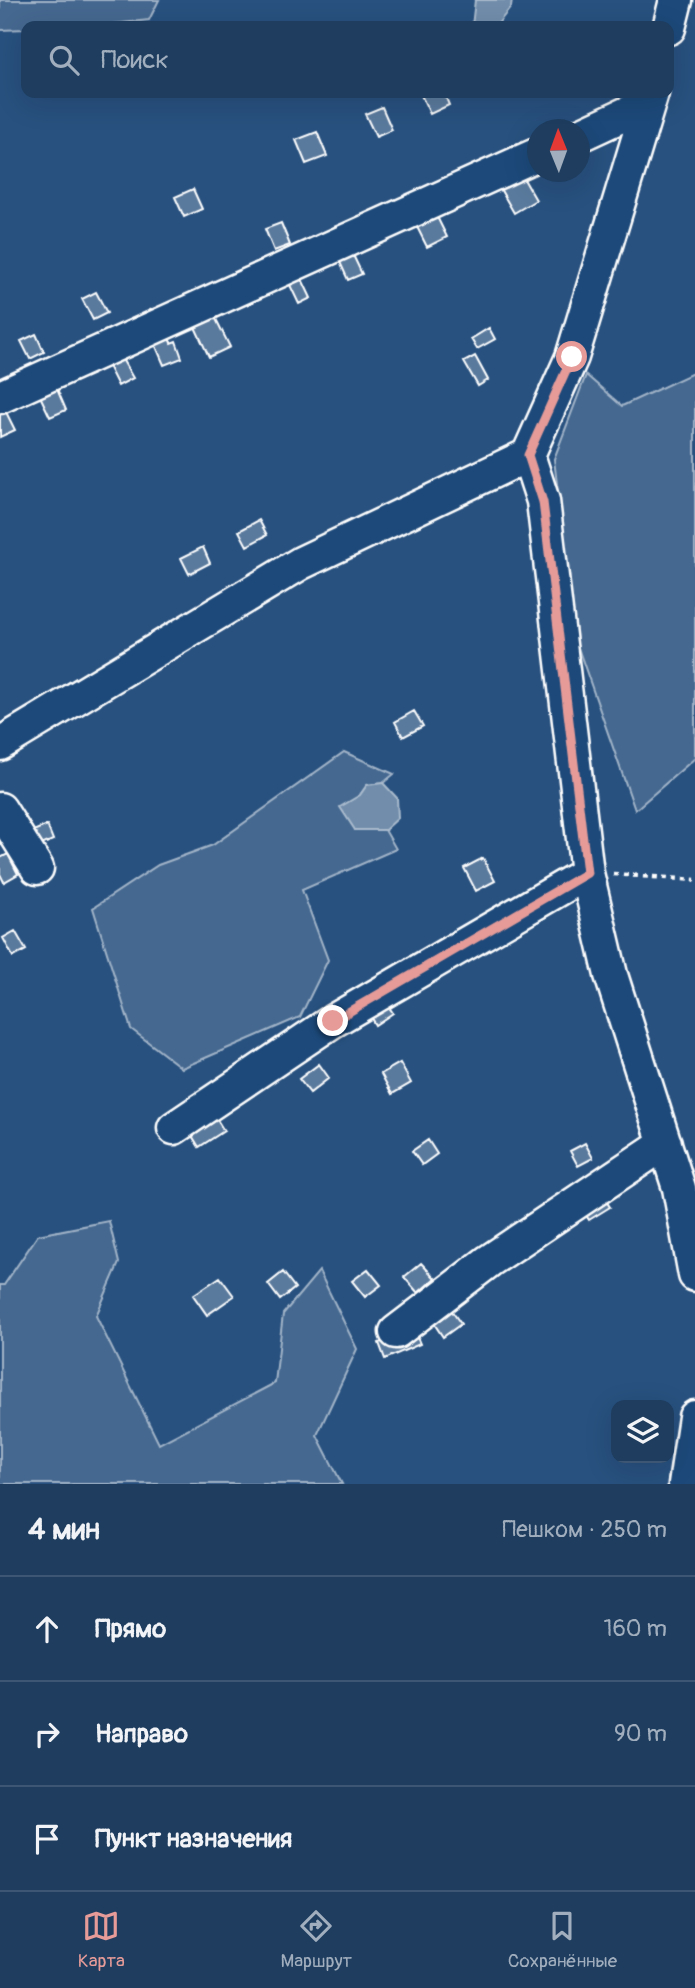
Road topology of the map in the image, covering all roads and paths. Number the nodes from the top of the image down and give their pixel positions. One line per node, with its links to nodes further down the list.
1 (676, 0): 2 (street)
2 (671, 21)
3 (651, 98): 4 (street); 7 (street)
4 (590, 129)
5 (527, 159): 6 (street)
6 (0, 397)
7 (528, 455): 8 (street); 11 (street)
8 (0, 744)
9 (0, 809): 10 (street)
10 (37, 868)
11 (587, 873): 12 (path); 13 (street); 14 (street)
12 (695, 880)
13 (174, 1128)
14 (665, 1143): 15 (street); 16 (street)
15 (695, 1275)
16 (397, 1332)
17 (695, 1417): 18 (street)
18 (685, 1484)

